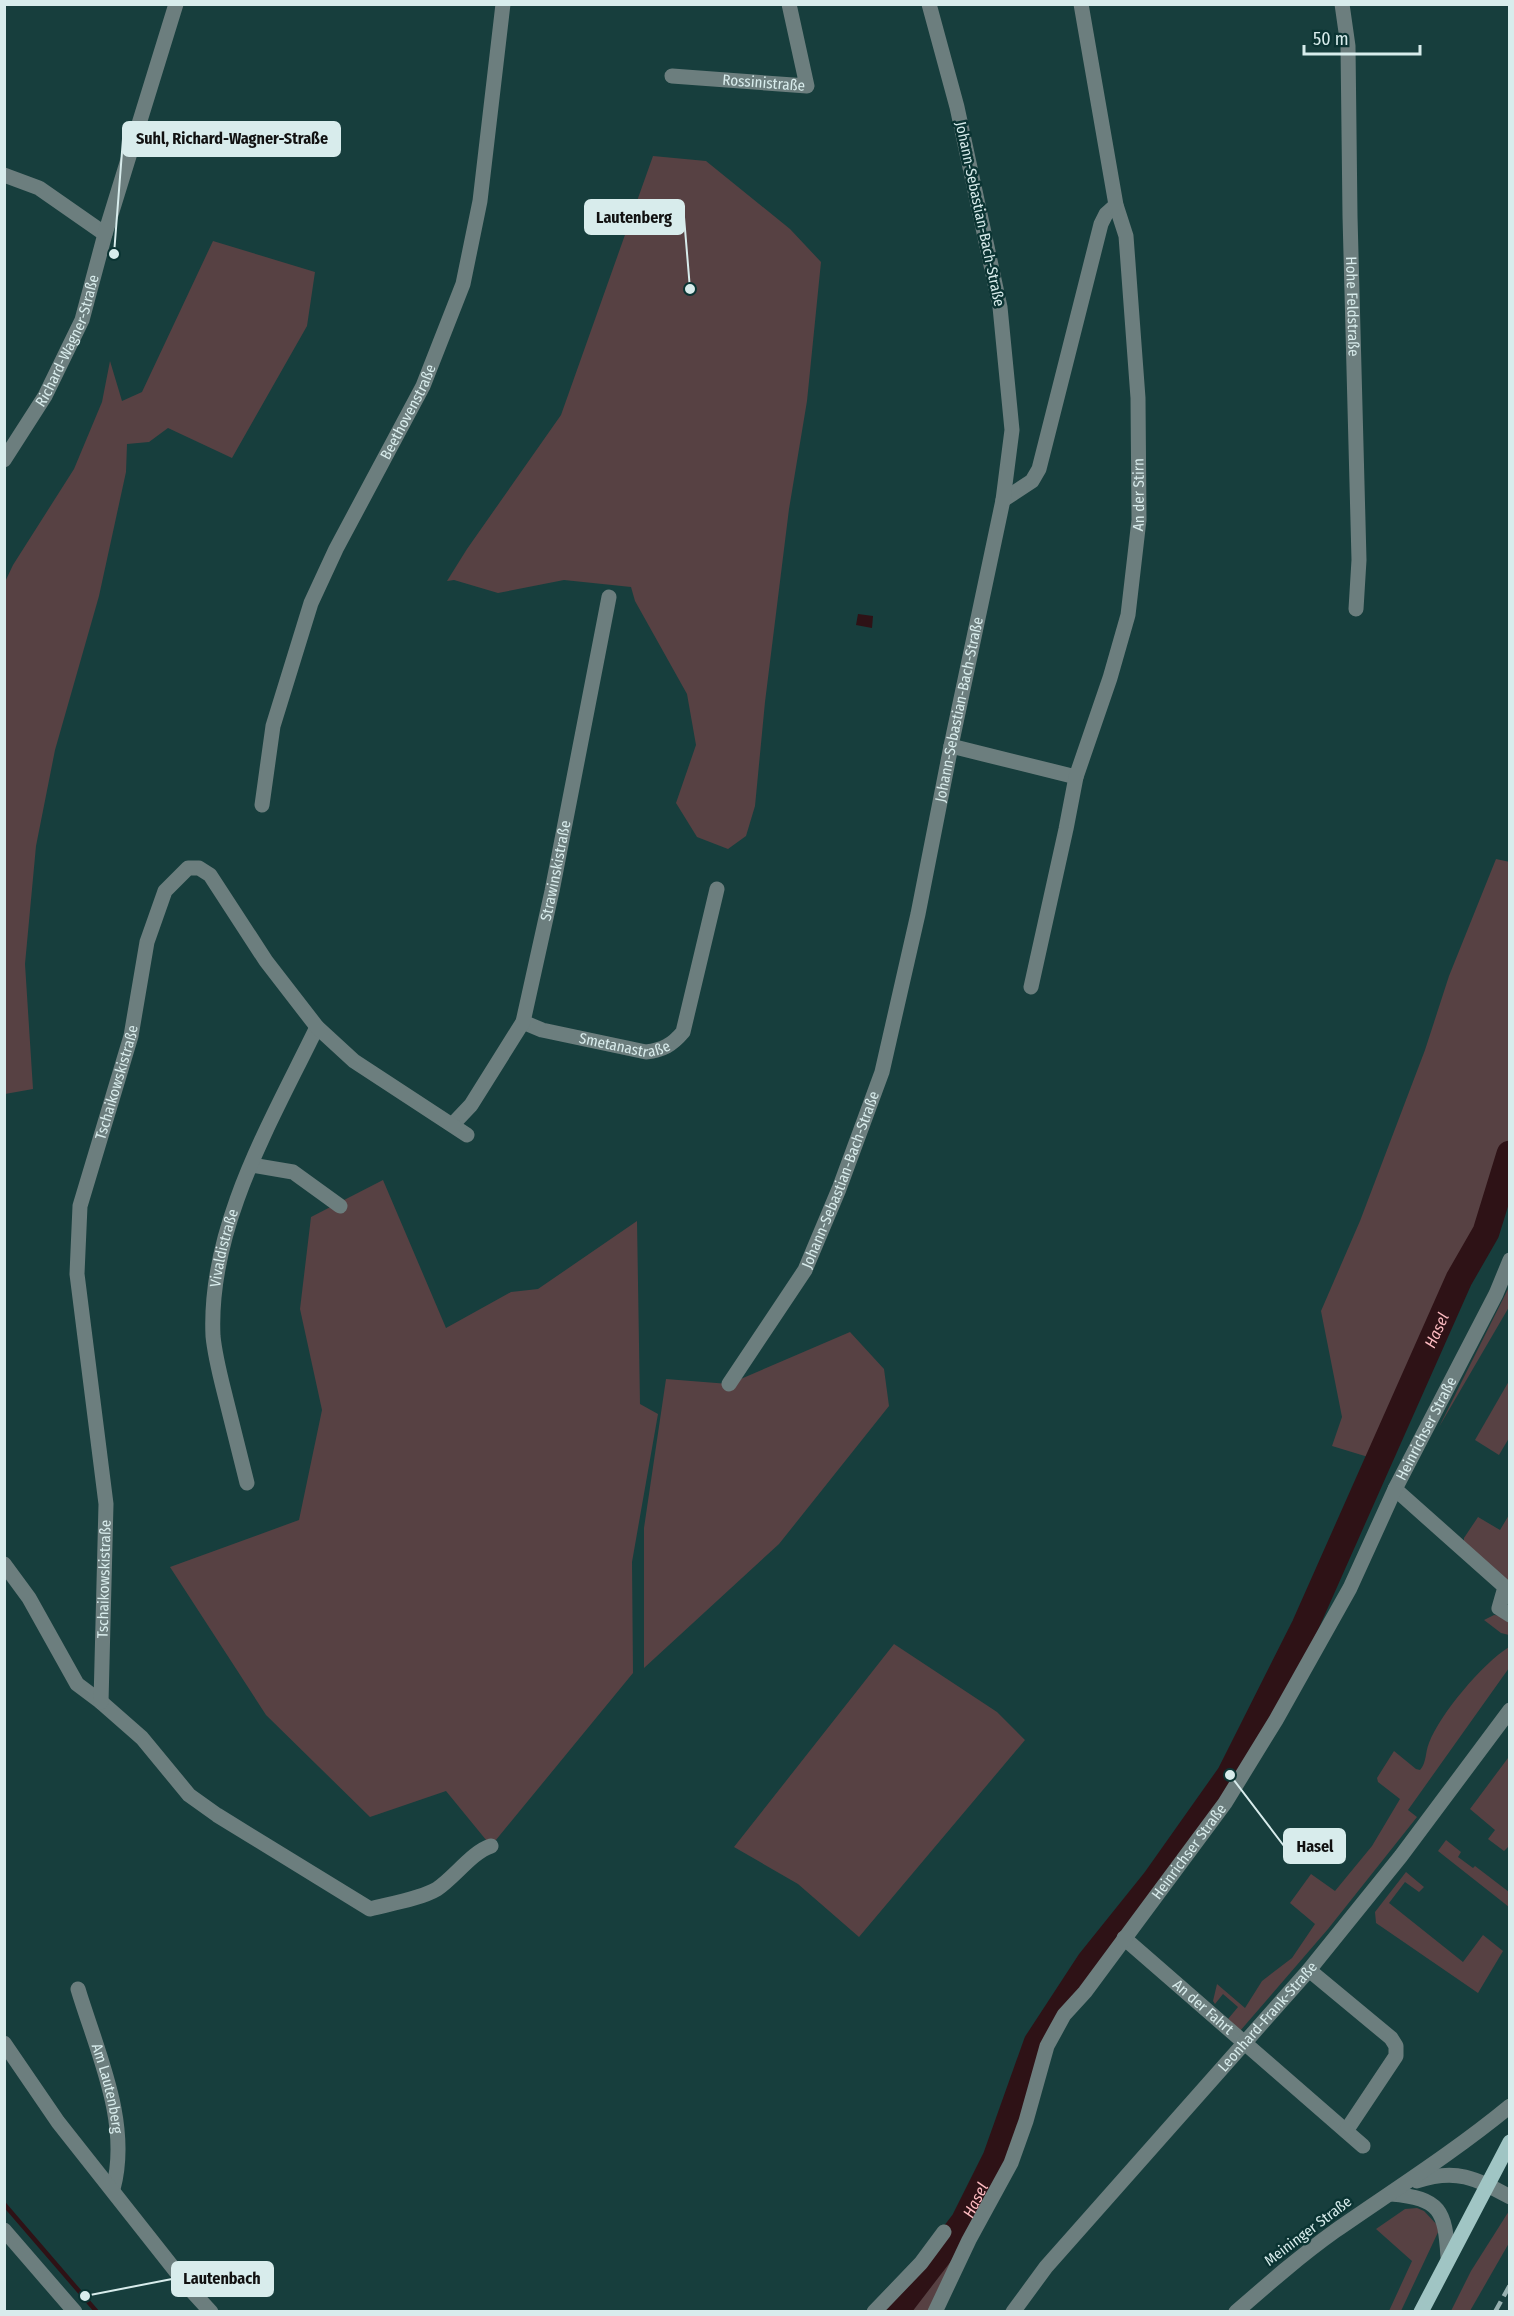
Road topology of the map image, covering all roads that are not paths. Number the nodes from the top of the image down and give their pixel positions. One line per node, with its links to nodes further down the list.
1 (176, 4): 10 (street, Richard-Wagner-Straße)
2 (503, 4): 17 (street, Beethovenstraße)
3 (789, 4): 7 (street, Rossinistraße)
4 (929, 4): 12 (street, Johann-Sebastian-Bach-Straße)
5 (1081, 4): 9 (street, An der Stirn)
6 (1342, 4): 14 (street, Hohe Feldstraße)
7 (672, 76)
8 (4, 175): 10 (street)
9 (1116, 205): 12 (street); 16 (street, An der Stirn)
10 (105, 234): 11 (street, Richard-Wagner-Straße)
11 (4, 460)
12 (1003, 500): 15 (street, Johann-Sebastian-Bach-Straße)
13 (609, 597): 20 (street, Strawinskistraße)
14 (1356, 609)
15 (951, 746): 16 (street); 27 (street, Johann-Sebastian-Bach-Straße)
16 (1076, 777): 19 (street, An der Stirn)
17 (262, 805)
18 (717, 889): 20 (street, Smetanastraße)
19 (1031, 987)
20 (523, 1022): 22 (street, Strawinskistraße)
21 (317, 1027): 22 (street, Tschaikowskistraße); 24 (street, Vivaldistraße); 32 (street, Tschaikowskistraße)
22 (453, 1124): 23 (street, Tschaikowskistraße)
23 (467, 1135)
24 (252, 1165): 25 (street); 28 (street, Vivaldistraße)
25 (340, 1206)
26 (1509, 1260): 29 (street, Heinrichser Straße)
27 (729, 1384)
28 (247, 1483)
29 (1395, 1489): 31 (street); 35 (street, Heinrichser Straße)
30 (4, 1564): 32 (street)
31 (1509, 1615)
32 (101, 1702): 34 (street)
33 (1509, 1710): 36 (street, Leonhard-Frank-Straße)
34 (491, 1846)
35 (1124, 1938): 39 (street, An der Fahrt); 55 (street, Heinrichser Straße)
36 (1309, 1970): 39 (street, Leonhard-Frank-Straße); 41 (street)
37 (78, 1989): 46 (street, Am Lautenberg)
38 (4, 2043): 46 (street)
39 (1244, 2043): 41 (street, An der Fahrt); 56 (street, Leonhard-Frank-Straße)
40 (1509, 2106): 45 (street, Meininger Straße)
41 (1346, 2132): 43 (street, An der Fahrt)
42 (1509, 2142): 44 (main road)
43 (1363, 2146)
44 (1486, 2184): 45 (street, Meininger Straße); 48 (street, Meininger Straße); 51 (main road)
45 (1406, 2185): 47 (street, Meininger Straße)
46 (113, 2189): 54 (street)
47 (1391, 2194): 51 (street); 57 (street, Meininger Straße)
48 (1509, 2197)
49 (4, 2230): 53 (street)
50 (944, 2232): 52 (street)
51 (1448, 2257): 58 (main road)
52 (883, 2309)
53 (75, 2312)
54 (211, 2312)
55 (935, 2312)
56 (1012, 2312)
57 (1236, 2312)
58 (1421, 2312)

